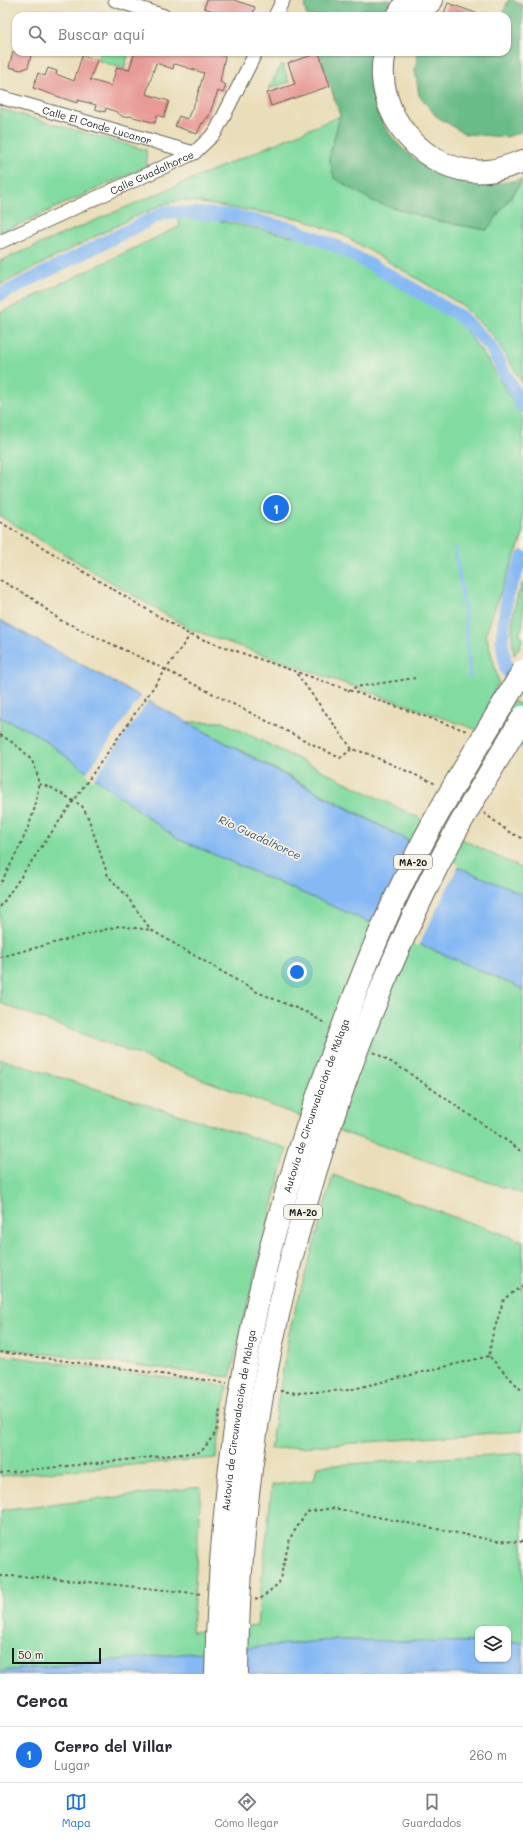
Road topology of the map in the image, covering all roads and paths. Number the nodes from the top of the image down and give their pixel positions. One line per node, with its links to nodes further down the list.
1 (115, 0): 5 (street)
2 (283, 0): 6 (street)
3 (408, 0): 7 (highway)
4 (432, 0): 8 (highway)
5 (152, 12)
6 (277, 12)
7 (400, 12)
8 (420, 12)
9 (254, 56): 14 (street, Calle Guadalhorce)
10 (385, 56): 15 (highway)
11 (399, 56): 13 (highway)
12 (0, 97): 14 (street, Calle El Conde Lucanor)
13 (523, 146)
14 (194, 153): 16 (street, Calle Guadalhorce)
15 (523, 161)
16 (0, 242)
17 (0, 522): 19 (path)
18 (0, 580): 27 (path)
19 (190, 635): 21 (path); 33 (path, bridge)
20 (523, 671): 49 (highway, Autovía de Circunvalación de Málaga / MA-20, bridge)
21 (297, 674): 23 (path); 27 (path)
22 (415, 678): 23 (path)
23 (348, 691): 25 (path)
24 (523, 717): 50 (highway, Autovía de Circunvalación de Málaga / MA-20, bridge)
25 (472, 733)
26 (0, 735): 28 (path)
27 (352, 749): 29 (path)
28 (39, 784): 32 (path); 34 (path)
29 (440, 786)
30 (481, 811): 31 (path)
31 (523, 839)
32 (0, 885)
33 (0, 908)
34 (151, 930): 35 (path); 36 (path)
35 (0, 957)
36 (327, 1025)
37 (373, 1052): 38 (path)
38 (523, 1152)
39 (523, 1285): 42 (path)
40 (224, 1383): 41 (path)
41 (224, 1387)
42 (523, 1392)
43 (220, 1409): 44 (path)
44 (0, 1473)
45 (523, 1542): 48 (path)
46 (0, 1576): 47 (path)
47 (204, 1594)
48 (251, 1599)
49 (216, 1674)
50 (237, 1674)

